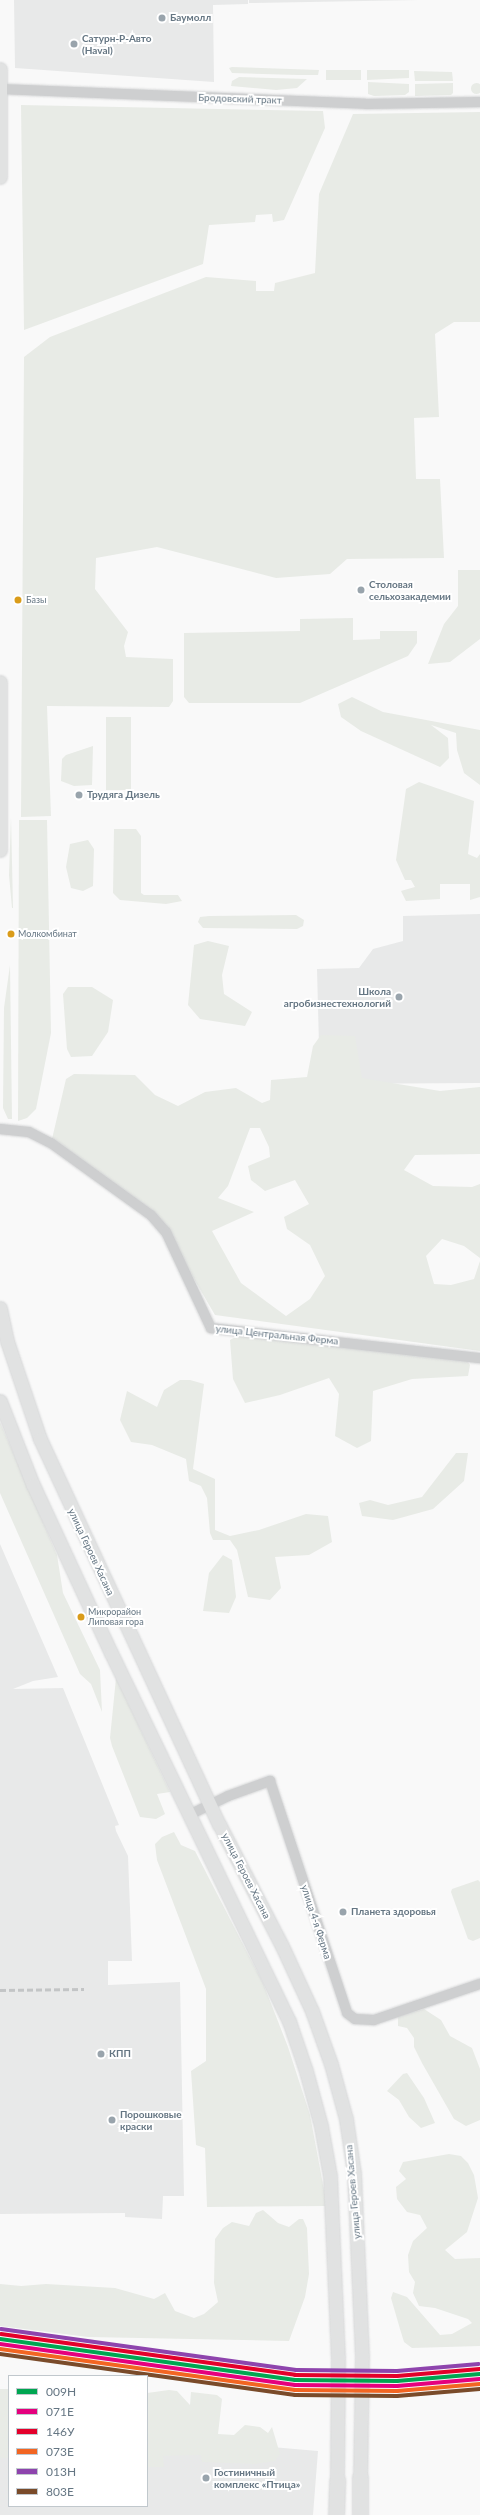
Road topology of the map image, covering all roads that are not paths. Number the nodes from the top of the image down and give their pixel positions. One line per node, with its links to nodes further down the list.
1 (0, 69): 2 (main road)
2 (0, 89): 3 (street, Бродовский тракт); 4 (main road)
3 (480, 102)
4 (0, 177)
5 (0, 682): 6 (main road)
6 (1, 767): 7 (main road)
7 (0, 850)
8 (0, 1129): 10 (street, улица Центральная Ферма)
9 (0, 1308): 12 (main road, улица Героев Хасана)
10 (480, 1358)
11 (0, 1401): 13 (main road)
12 (210, 1804): 13 (street, улица 4-я Ферма); 14 (street, улица 4-я Ферма); 15 (main road, улица Героев Хасана)
13 (189, 1815): 16 (main road)
14 (480, 1984)
15 (360, 2477): 18 (highway)
16 (337, 2480): 17 (highway)
17 (336, 2515)
18 (360, 2515)

